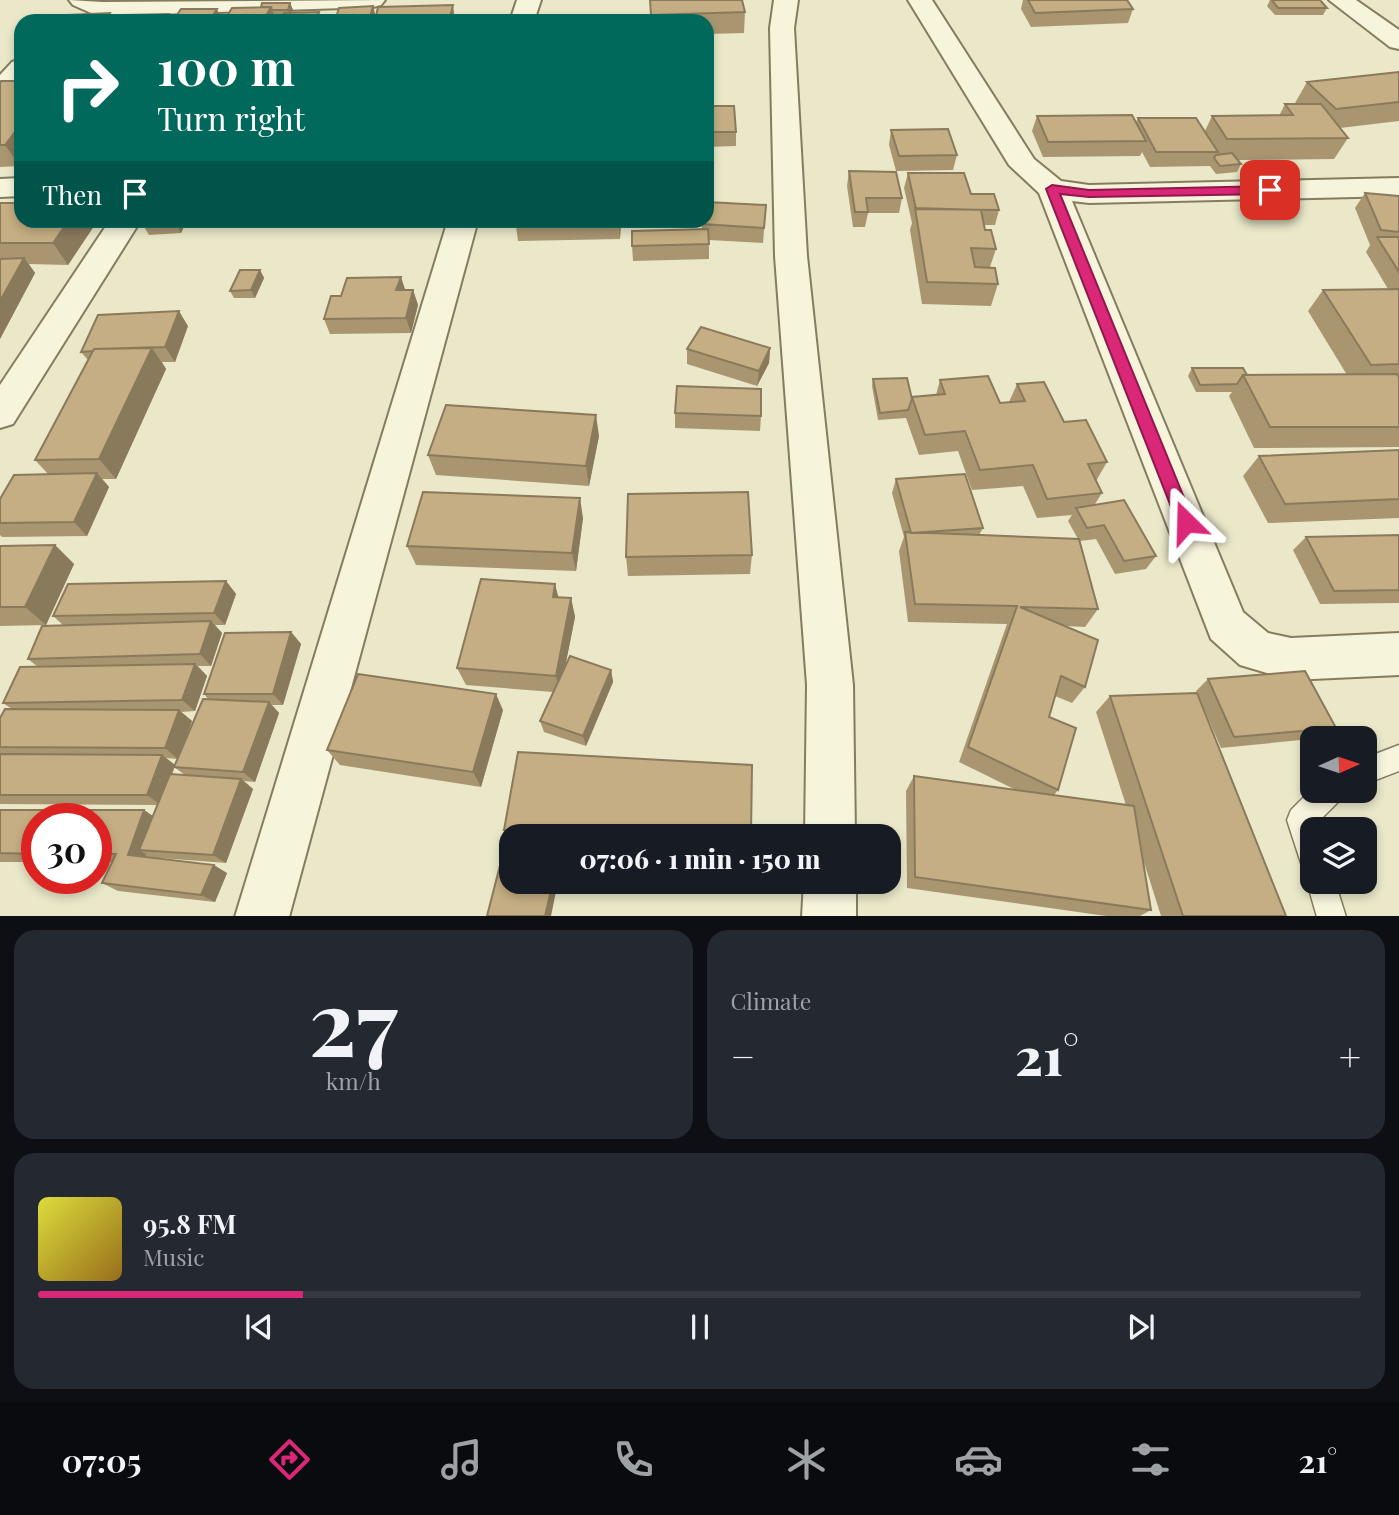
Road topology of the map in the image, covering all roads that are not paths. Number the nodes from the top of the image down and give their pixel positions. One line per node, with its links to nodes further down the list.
1 (81, 0): 2 (street)
2 (373, 0)
3 (786, 0): 20 (street)
4 (919, 0): 11 (street)
5 (1350, 7): 6 (street); 7 (street)
6 (1399, 10)
7 (1399, 42)
8 (14, 75): 9 (street)
9 (0, 92)
10 (1399, 187): 11 (street)
11 (1052, 189): 15 (street)
12 (121, 228): 14 (street)
13 (461, 228): 23 (street)
14 (0, 414)
15 (1399, 654)
16 (1399, 758): 17 (lane)
17 (1377, 766)
18 (1317, 803): 19 (lane)
19 (1304, 817)
20 (830, 824)
21 (830, 894): 24 (street)
22 (1325, 894): 25 (lane)
23 (262, 916)
24 (829, 916)
25 (1332, 916)

